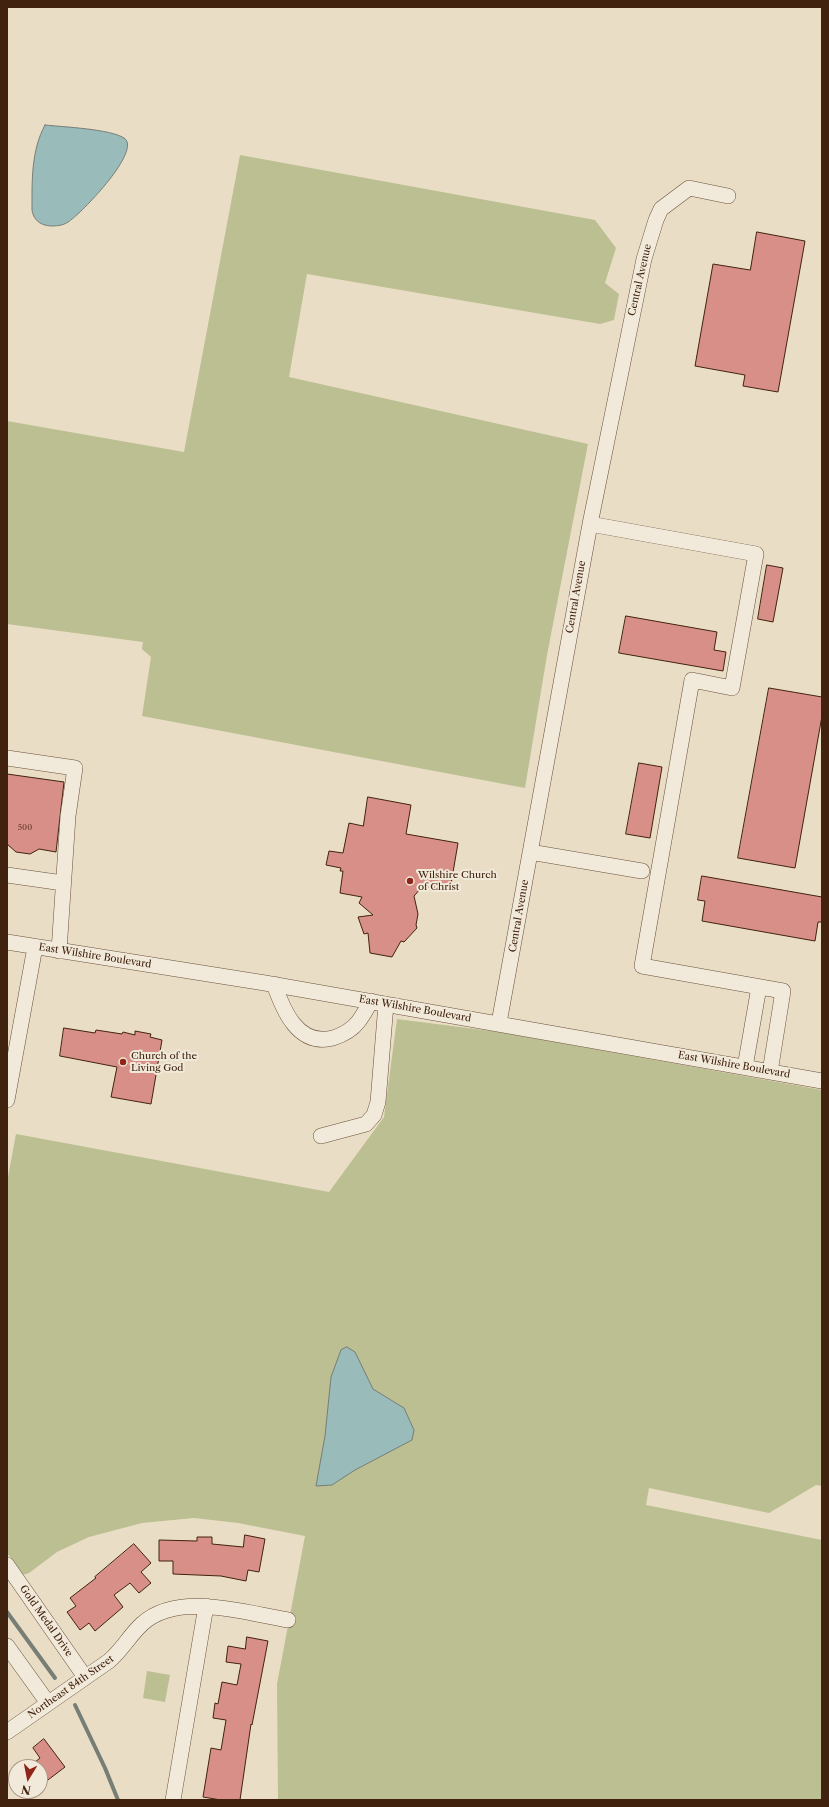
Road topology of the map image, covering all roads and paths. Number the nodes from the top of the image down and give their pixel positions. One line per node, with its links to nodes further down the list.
1 (728, 196): 2 (street, Central Avenue)
2 (590, 524): 4 (street, Central Avenue); 12 (street)
3 (7, 758): 7 (street)
4 (530, 852): 5 (street); 15 (street, Central Avenue)
5 (642, 871)
6 (7, 875): 7 (street)
7 (64, 884): 10 (street)
8 (7, 942): 9 (street, East Wilshire Boulevard)
9 (35, 947): 10 (street, East Wilshire Boulevard); 19 (street)
10 (58, 951): 11 (street, East Wilshire Boulevard)
11 (274, 984): 13 (street, East Wilshire Boulevard); 13 (street)
12 (759, 987): 16 (street); 17 (street)
13 (371, 1001): 14 (street, East Wilshire Boulevard)
14 (386, 1004): 15 (street, East Wilshire Boulevard); 20 (street)
15 (499, 1023): 16 (street, East Wilshire Boulevard)
16 (745, 1067): 17 (street, East Wilshire Boulevard)
17 (770, 1072): 18 (street, East Wilshire Boulevard)
18 (822, 1081)
19 (7, 1100)
20 (321, 1136)
21 (7, 1565): 25 (street, Gold Medal Drive)
22 (206, 1606): 23 (street, Northeast 84th Street); 25 (street, Northeast 84th Street); 28 (street)
23 (288, 1620)
24 (7, 1646): 26 (street)
25 (85, 1677): 26 (street, Northeast 84th Street)
26 (48, 1703): 27 (street, Northeast 84th Street)
27 (7, 1732)
28 (173, 1800)

